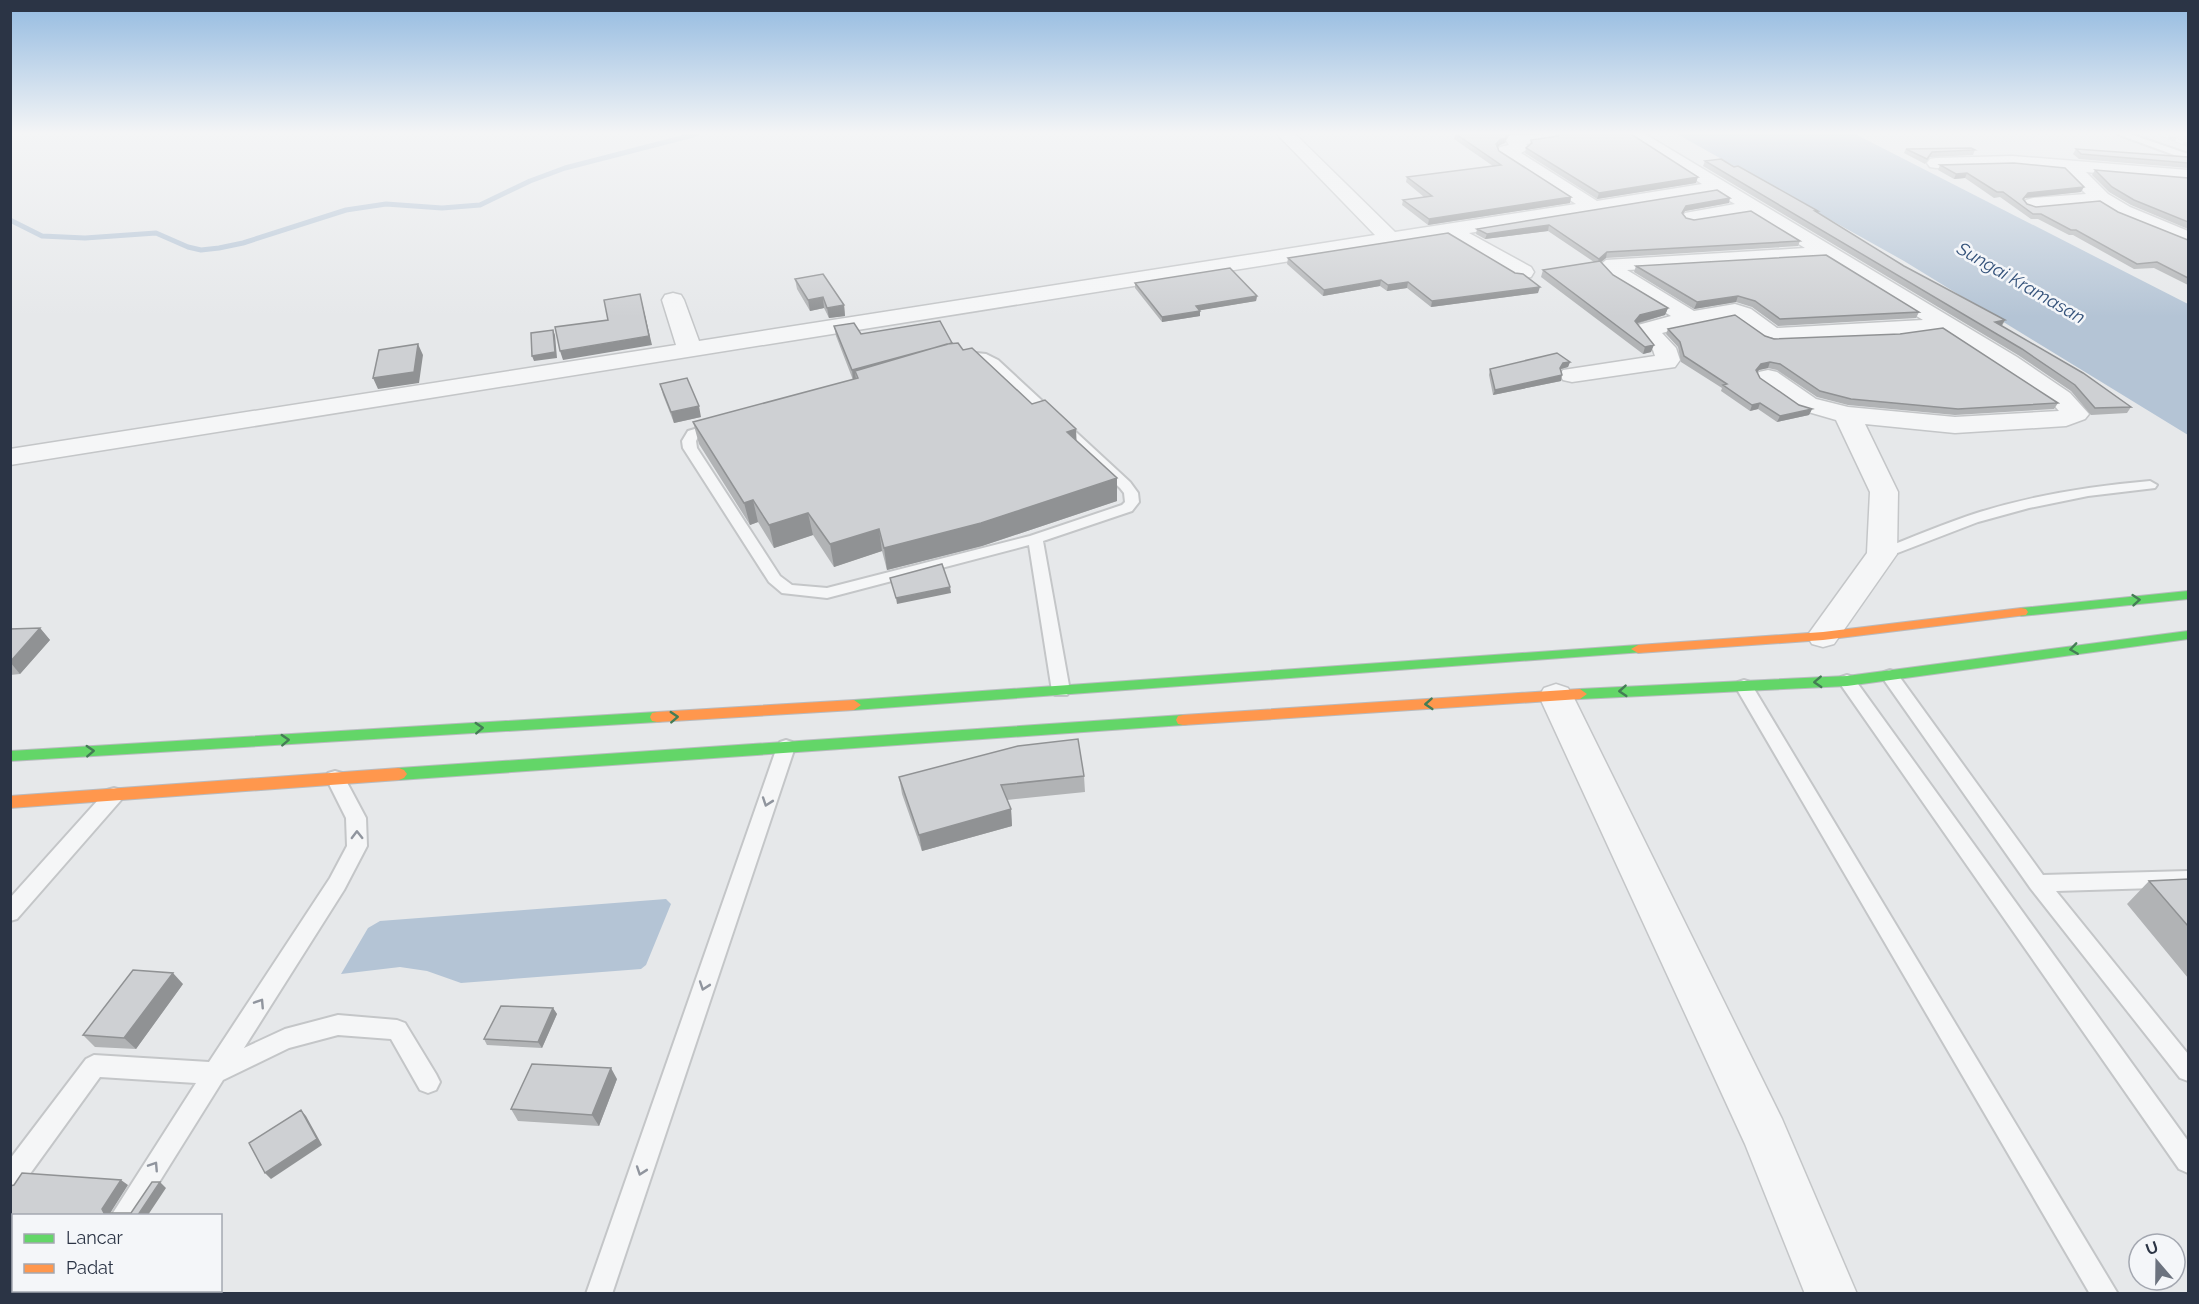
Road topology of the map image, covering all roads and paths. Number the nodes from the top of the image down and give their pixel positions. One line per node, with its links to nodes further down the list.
1 (1346, 195): 13 (street)
2 (1575, 195): 8 (street)
3 (1671, 195): 8 (street)
4 (1734, 195): 9 (street)
5 (2098, 195): 6 (street)
6 (2101, 198): 7 (street); 12 (street)
7 (2033, 204)
8 (1594, 207): 11 (street)
9 (1755, 207): 10 (street); 14 (street)
10 (1692, 217)
11 (1451, 230): 13 (street); 15 (street)
12 (2188, 238)
13 (1390, 239): 19 (street)
14 (1826, 253): 17 (street); 18 (street)
15 (1523, 272)
16 (673, 300): 19 (street)
17 (1690, 318): 18 (street); 20 (street)
18 (1945, 324): 22 (street)
19 (690, 350): 23 (street)
20 (1572, 375)
21 (1768, 377): 22 (street)
22 (1847, 415): 26 (street)
23 (10, 457)
24 (2150, 485): 26 (lane)
25 (1035, 539): 25 (lane); 33 (lane)
26 (1882, 554): 29 (street)
27 (2188, 595): 29 (highway, one-way to 27)
28 (2188, 635): 30 (highway, one-way to 30)
29 (1823, 636): 33 (highway)
30 (1890, 676): 31 (highway); 44 (lane)
31 (1847, 681): 32 (highway, one-way to 32); 50 (lane)
32 (1744, 686): 34 (highway, one-way to 34); 55 (lane)
33 (1061, 691): 36 (highway, one-way to 33)
34 (1556, 696): 35 (highway, one-way to 35); 54 (street)
35 (786, 747): 39 (highway); 53 (lane, one-way to 53)
36 (52, 753): 37 (highway); 38 (highway)
37 (10, 756)
38 (40, 768)
39 (334, 778): 41 (highway); 48 (lane, one-way to 39)
40 (26, 784): 42 (highway)
41 (114, 795): 42 (highway); 45 (lane)
42 (10, 802)
43 (2188, 879): 44 (lane)
44 (2038, 883): 47 (lane)
45 (19, 892): 46 (lane)
46 (10, 913)
47 (2188, 1071)
48 (215, 1073): 49 (lane); 51 (lane); 52 (lane, one-way to 48)
49 (428, 1082)
50 (2188, 1161)
51 (10, 1180)
52 (124, 1214)
53 (599, 1293)
54 (1831, 1293)
55 (2105, 1293)

